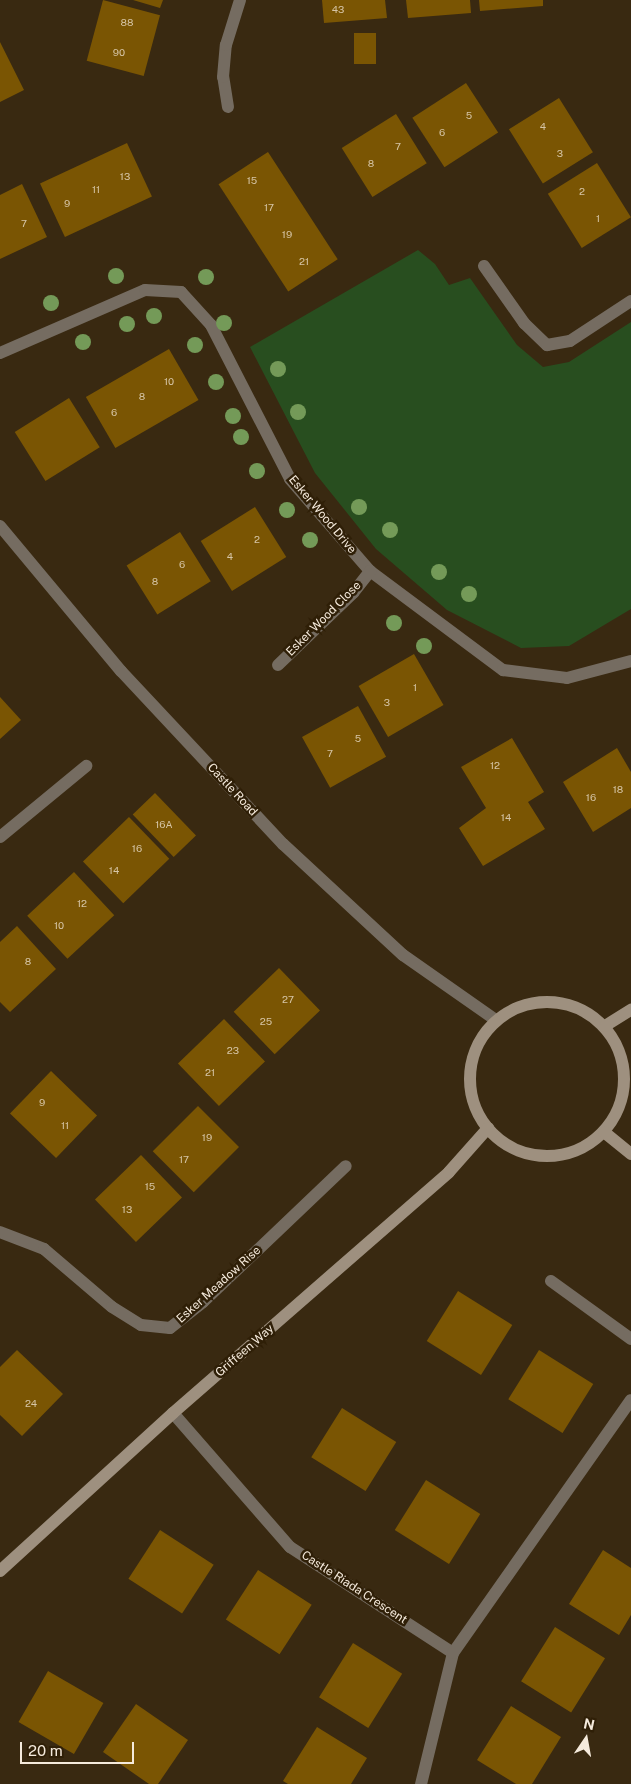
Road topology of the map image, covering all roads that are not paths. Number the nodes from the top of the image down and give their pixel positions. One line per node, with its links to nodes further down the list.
1 (240, 0): 2 (street)
2 (228, 107)
3 (484, 266): 4 (street)
4 (631, 301)
5 (0, 353): 7 (street, Esker Wood Drive)
6 (0, 526): 13 (street, Castle Road)
7 (370, 571): 8 (street, Esker Wood Drive); 9 (street, Esker Wood Close)
8 (631, 661)
9 (278, 666)
10 (86, 766): 11 (street)
11 (0, 837)
12 (631, 1010): 14 (street)
13 (496, 1020): 14 (street); 15 (street)
14 (605, 1026): 16 (street)
15 (488, 1128): 16 (street); 23 (street, Griffeen Way)
16 (604, 1132): 17 (street)
17 (631, 1154)
18 (346, 1166): 19 (street, Esker Meadow Rise)
19 (0, 1232)
20 (551, 1281): 21 (street)
21 (631, 1339)
22 (631, 1400): 25 (street)
23 (173, 1413): 24 (street, Griffeen Way); 25 (street, Castle Riada Crescent)
24 (0, 1571)
25 (453, 1653): 26 (street)
26 (421, 1784)

